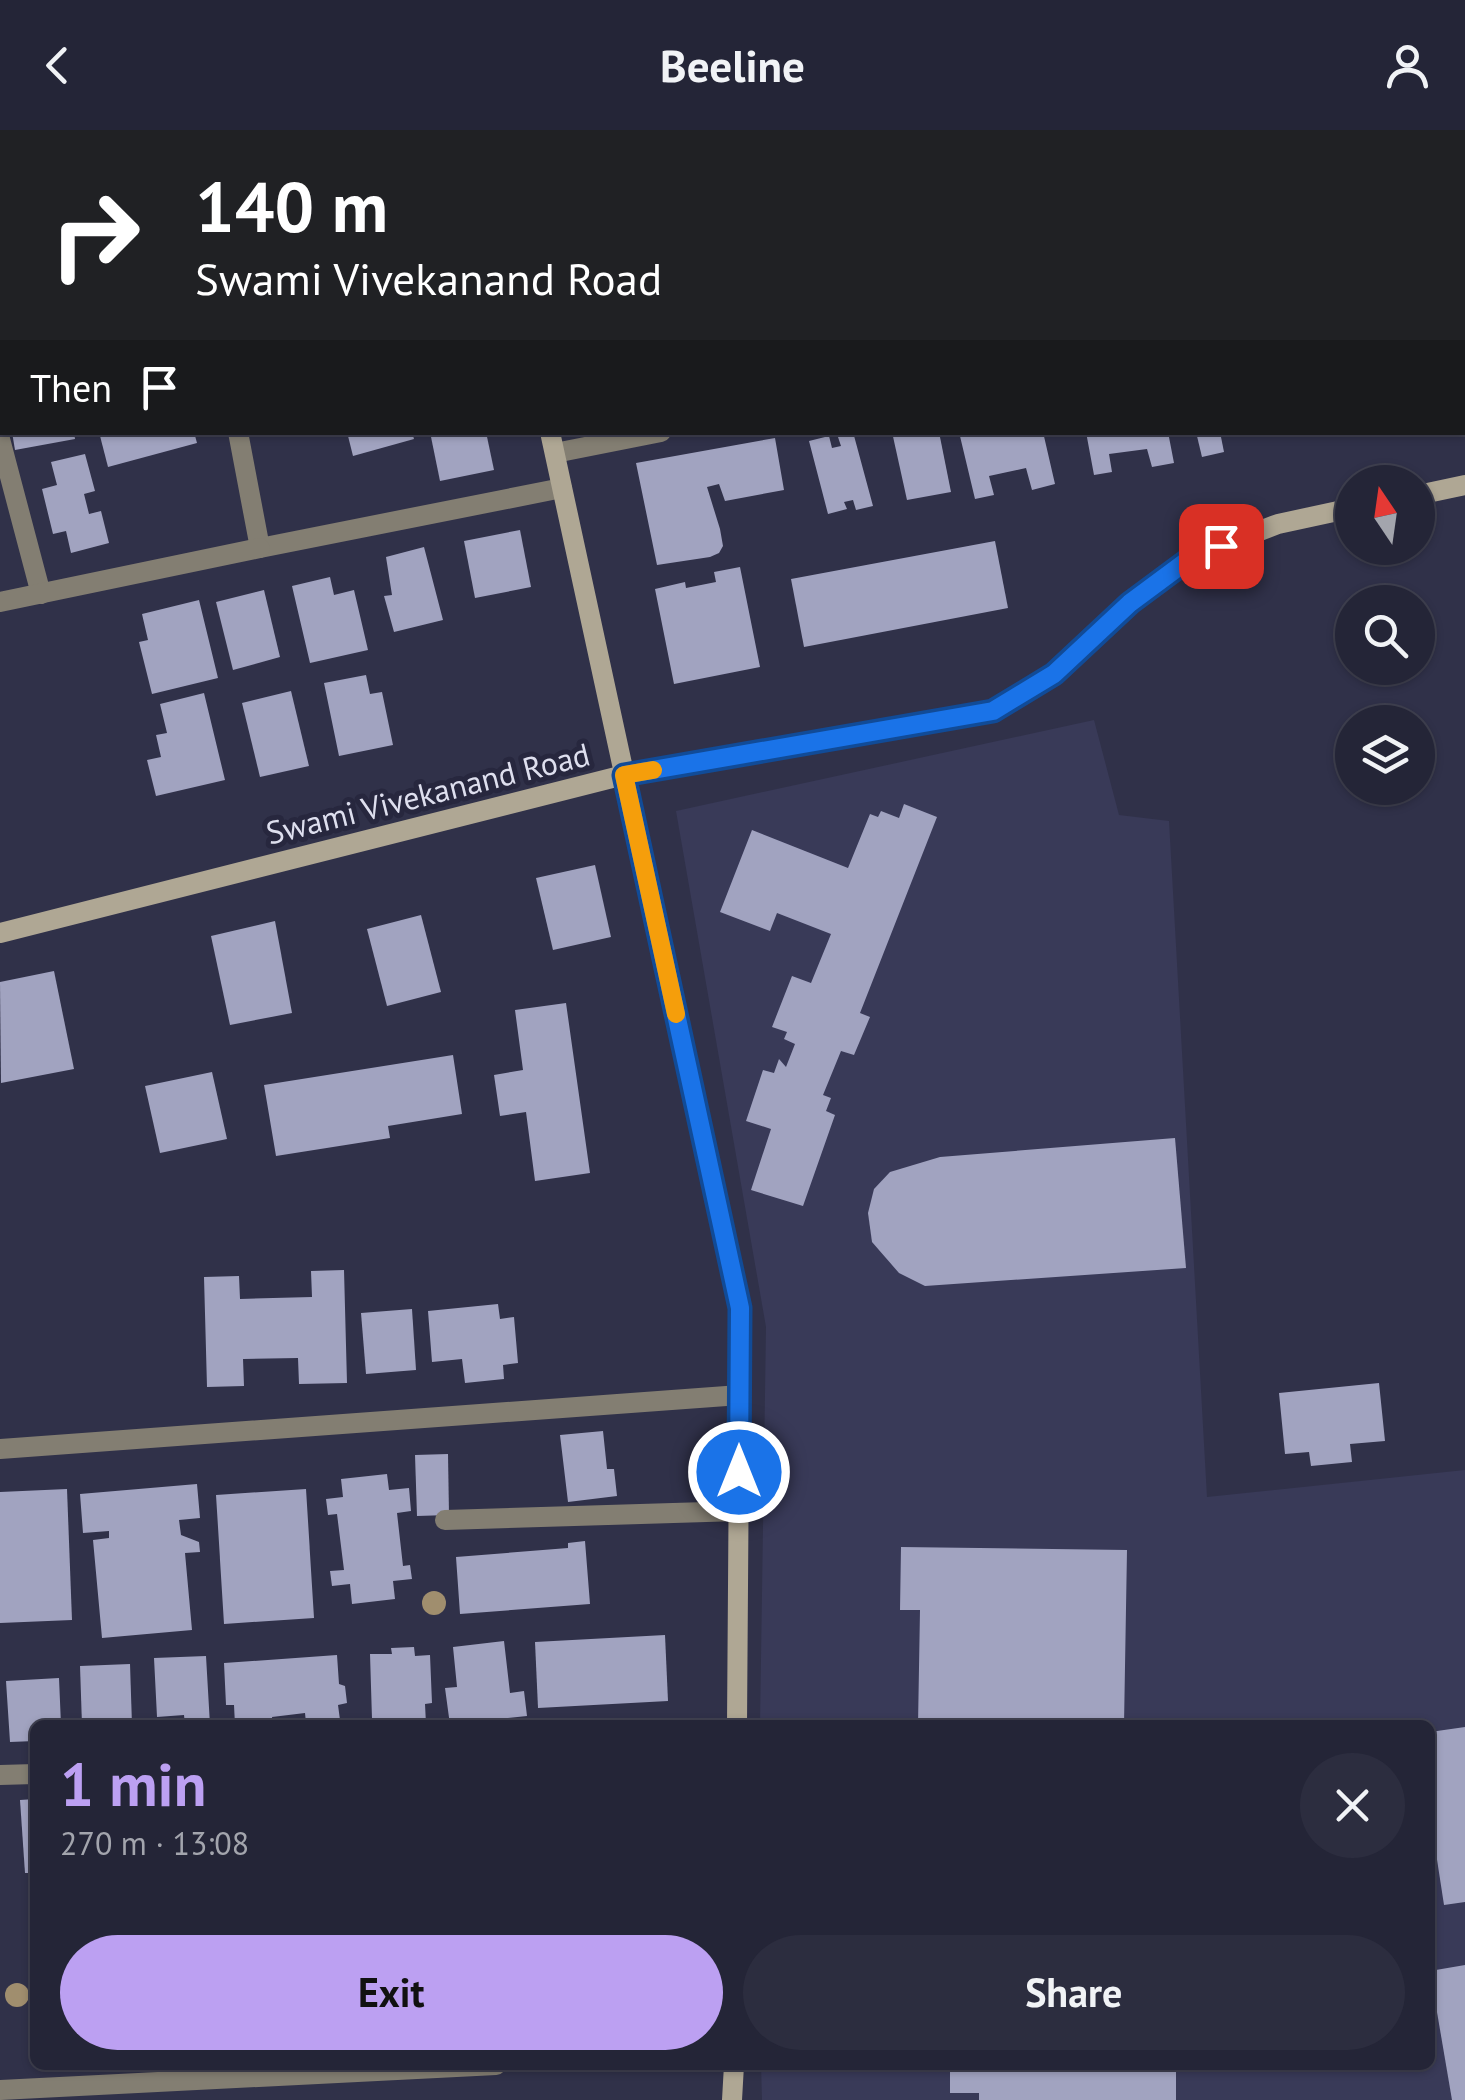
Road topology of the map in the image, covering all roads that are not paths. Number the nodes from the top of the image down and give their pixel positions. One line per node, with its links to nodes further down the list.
1 (239, 435): 9 (street)
2 (632, 435): 4 (street)
3 (0, 439): 10 (street)
4 (552, 443): 6 (street)
5 (1465, 485): 7 (street)
6 (562, 488): 9 (street); 12 (street)
7 (1435, 491)
8 (1335, 512): 12 (street, Swami Vivekanand Road)
9 (260, 548): 10 (street)
10 (41, 594): 11 (street)
11 (0, 602)
12 (624, 775): 13 (street, Swami Vivekanand Road); 14 (street)
13 (0, 933)
14 (740, 1395): 15 (street); 16 (street)
15 (0, 1449)
16 (738, 1511): 17 (street); 18 (street)
17 (445, 1520)
18 (737, 1720)
19 (30, 1774): 20 (street)
20 (0, 1775)
21 (380, 2070): 23 (street)
22 (734, 2070): 24 (street)
23 (0, 2090)
24 (732, 2100)

